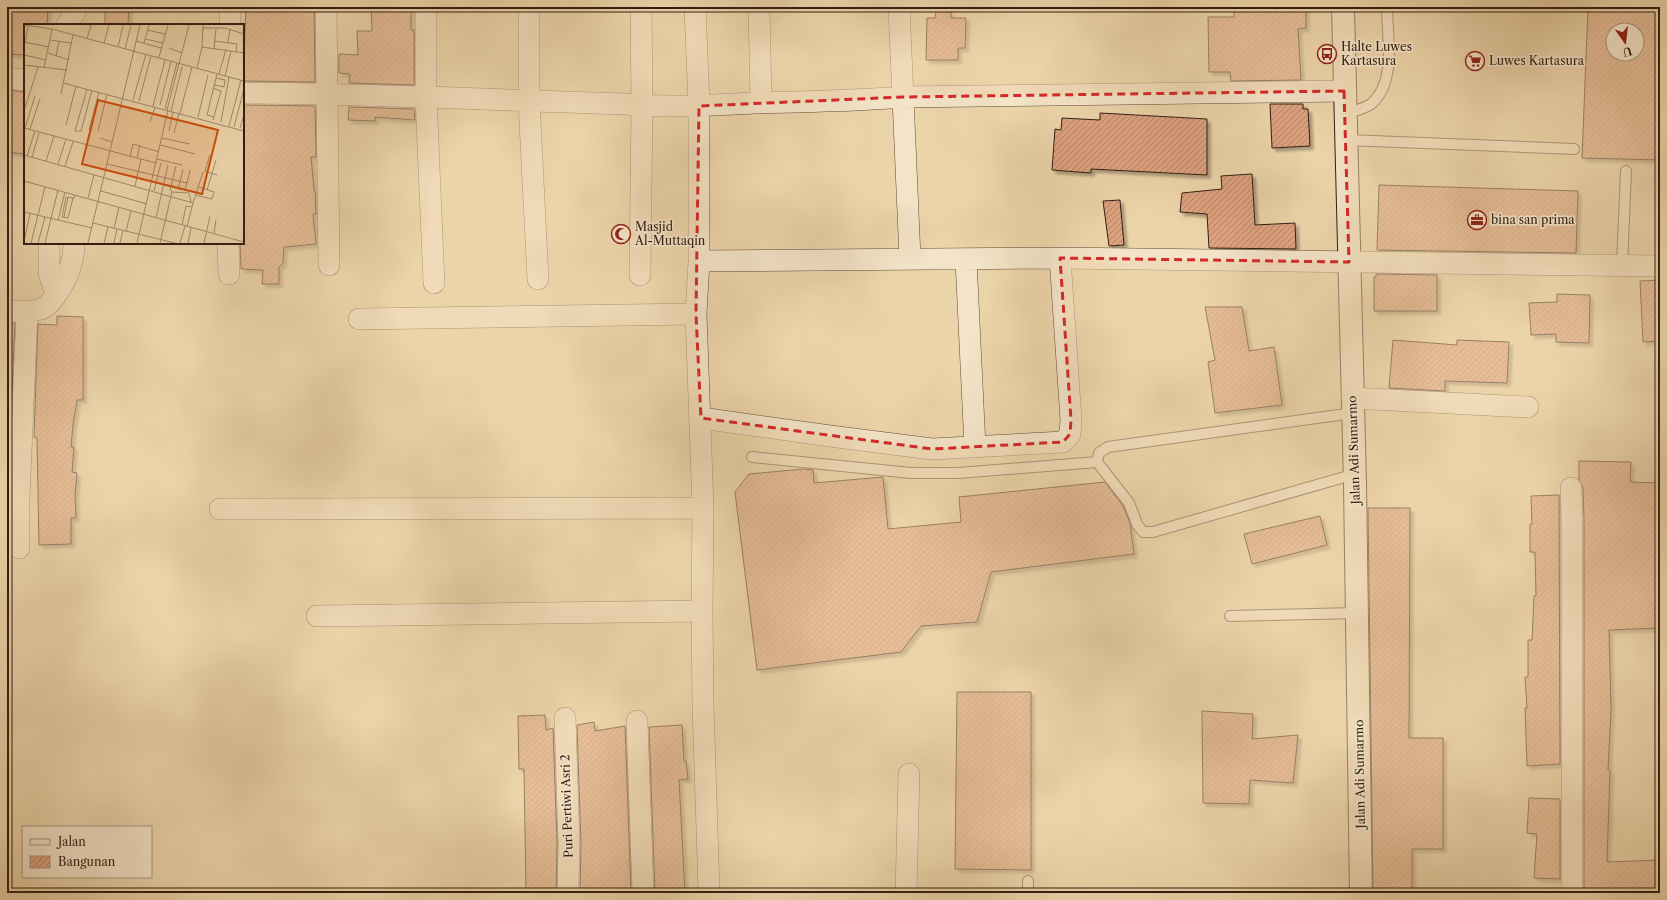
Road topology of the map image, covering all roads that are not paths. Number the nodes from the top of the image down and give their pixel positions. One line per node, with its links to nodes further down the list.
1 (326, 7): 14 (street)
2 (426, 7): 16 (street)
3 (529, 7): 17 (street)
4 (641, 7): 19 (street)
5 (695, 7): 20 (street)
6 (759, 7): 18 (street)
7 (899, 7): 15 (street)
8 (1343, 7): 12 (main road, Jalan Adi Sumarmo)
9 (1387, 7): 21 (lane)
10 (7, 78): 11 (street)
11 (24, 80)
12 (1344, 91): 15 (street); 21 (main road, Jalan Adi Sumarmo)
13 (244, 93): 14 (street)
14 (327, 93): 16 (street); 33 (street)
15 (903, 97): 18 (street); 28 (street)
16 (426, 98): 17 (street); 39 (street)
17 (529, 102): 19 (street); 38 (street)
18 (761, 103): 20 (street)
19 (642, 105): 20 (street); 37 (street)
20 (699, 106): 31 (street)
21 (1345, 114): 22 (main road, Jalan Adi Sumarmo)
22 (1346, 140): 23 (lane); 32 (main road, Jalan Adi Sumarmo)
23 (1574, 149)
24 (1626, 171): 34 (lane)
25 (49, 244): 40 (street)
26 (74, 244): 40 (street)
27 (228, 244): 36 (street)
28 (910, 258): 30 (street); 31 (street)
29 (1060, 258): 30 (street); 32 (street); 47 (street)
30 (966, 260): 47 (street)
31 (699, 261): 42 (street)
32 (1349, 262): 34 (street); 44 (main road, Jalan Adi Sumarmo)
33 (329, 265)
34 (1622, 266): 35 (street)
35 (1660, 266)
36 (229, 274)
37 (640, 275)
38 (538, 279)
39 (434, 283)
40 (56, 294): 41 (street)
41 (17, 311): 52 (street)
42 (696, 314): 43 (street); 46 (street)
43 (359, 319)
44 (1352, 406): 45 (street); 49 (lane); 50 (main road, Jalan Adi Sumarmo)
45 (1528, 407)
46 (701, 418): 47 (street); 53 (street)
47 (975, 447)
48 (752, 457): 49 (lane)
49 (1098, 462): 50 (lane)
50 (1355, 488): 57 (main road, Jalan Adi Sumarmo)
51 (1571, 488): 70 (street)
52 (13, 498): 55 (street)
53 (703, 508): 54 (street); 56 (street)
54 (220, 509)
55 (19, 548)
56 (702, 611): 58 (street); 66 (street)
57 (1357, 614): 59 (lane); 69 (main road, Jalan Adi Sumarmo)
58 (317, 616)
59 (1230, 616)
60 (564, 718): 64 (street, Puri Pertiwi Asri 2)
61 (637, 721): 65 (street)
62 (909, 774): 67 (street)
63 (1028, 881): 68 (lane)
64 (568, 893)
65 (643, 893)
66 (709, 893)
67 (906, 893)
68 (1028, 893)
69 (1362, 893)
70 (1572, 893)

